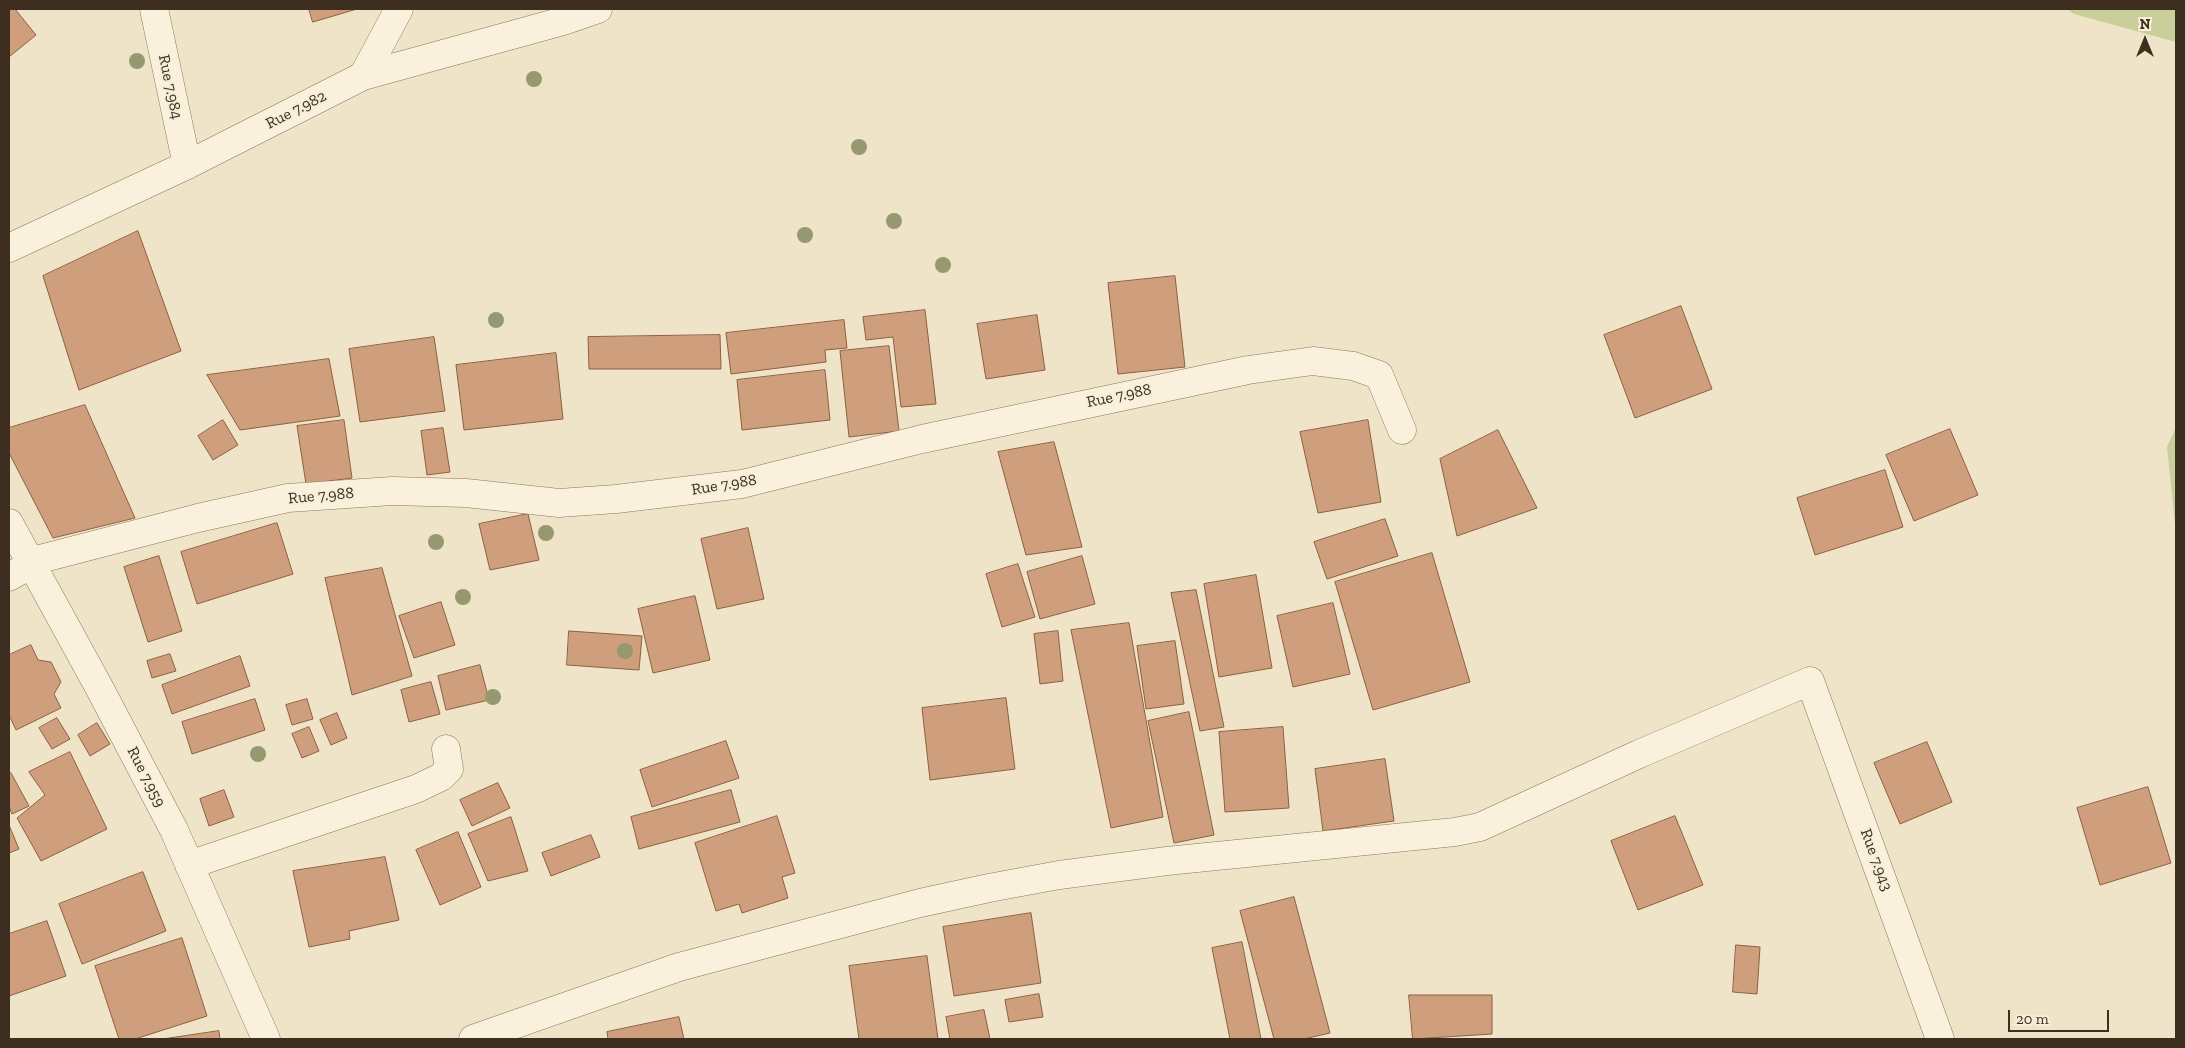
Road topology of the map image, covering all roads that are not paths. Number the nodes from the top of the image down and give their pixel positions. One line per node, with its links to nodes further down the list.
1 (154, 9): 5 (street, Rue 7.984)
2 (399, 9): 4 (street)
3 (598, 9): 4 (street, Rue 7.982)
4 (363, 76): 5 (street, Rue 7.982)
5 (186, 165): 6 (street, Rue 7.982)
6 (9, 248)
7 (1402, 430): 9 (street, Rue 7.988)
8 (9, 523): 9 (street, Rue 7.959)
9 (21, 571): 11 (street, Rue 7.959)
10 (446, 749): 11 (street)
11 (189, 865): 12 (street, Rue 7.959)
12 (266, 1039)
13 (473, 1039): 14 (street, Rue 7.943)
14 (1940, 1039)

